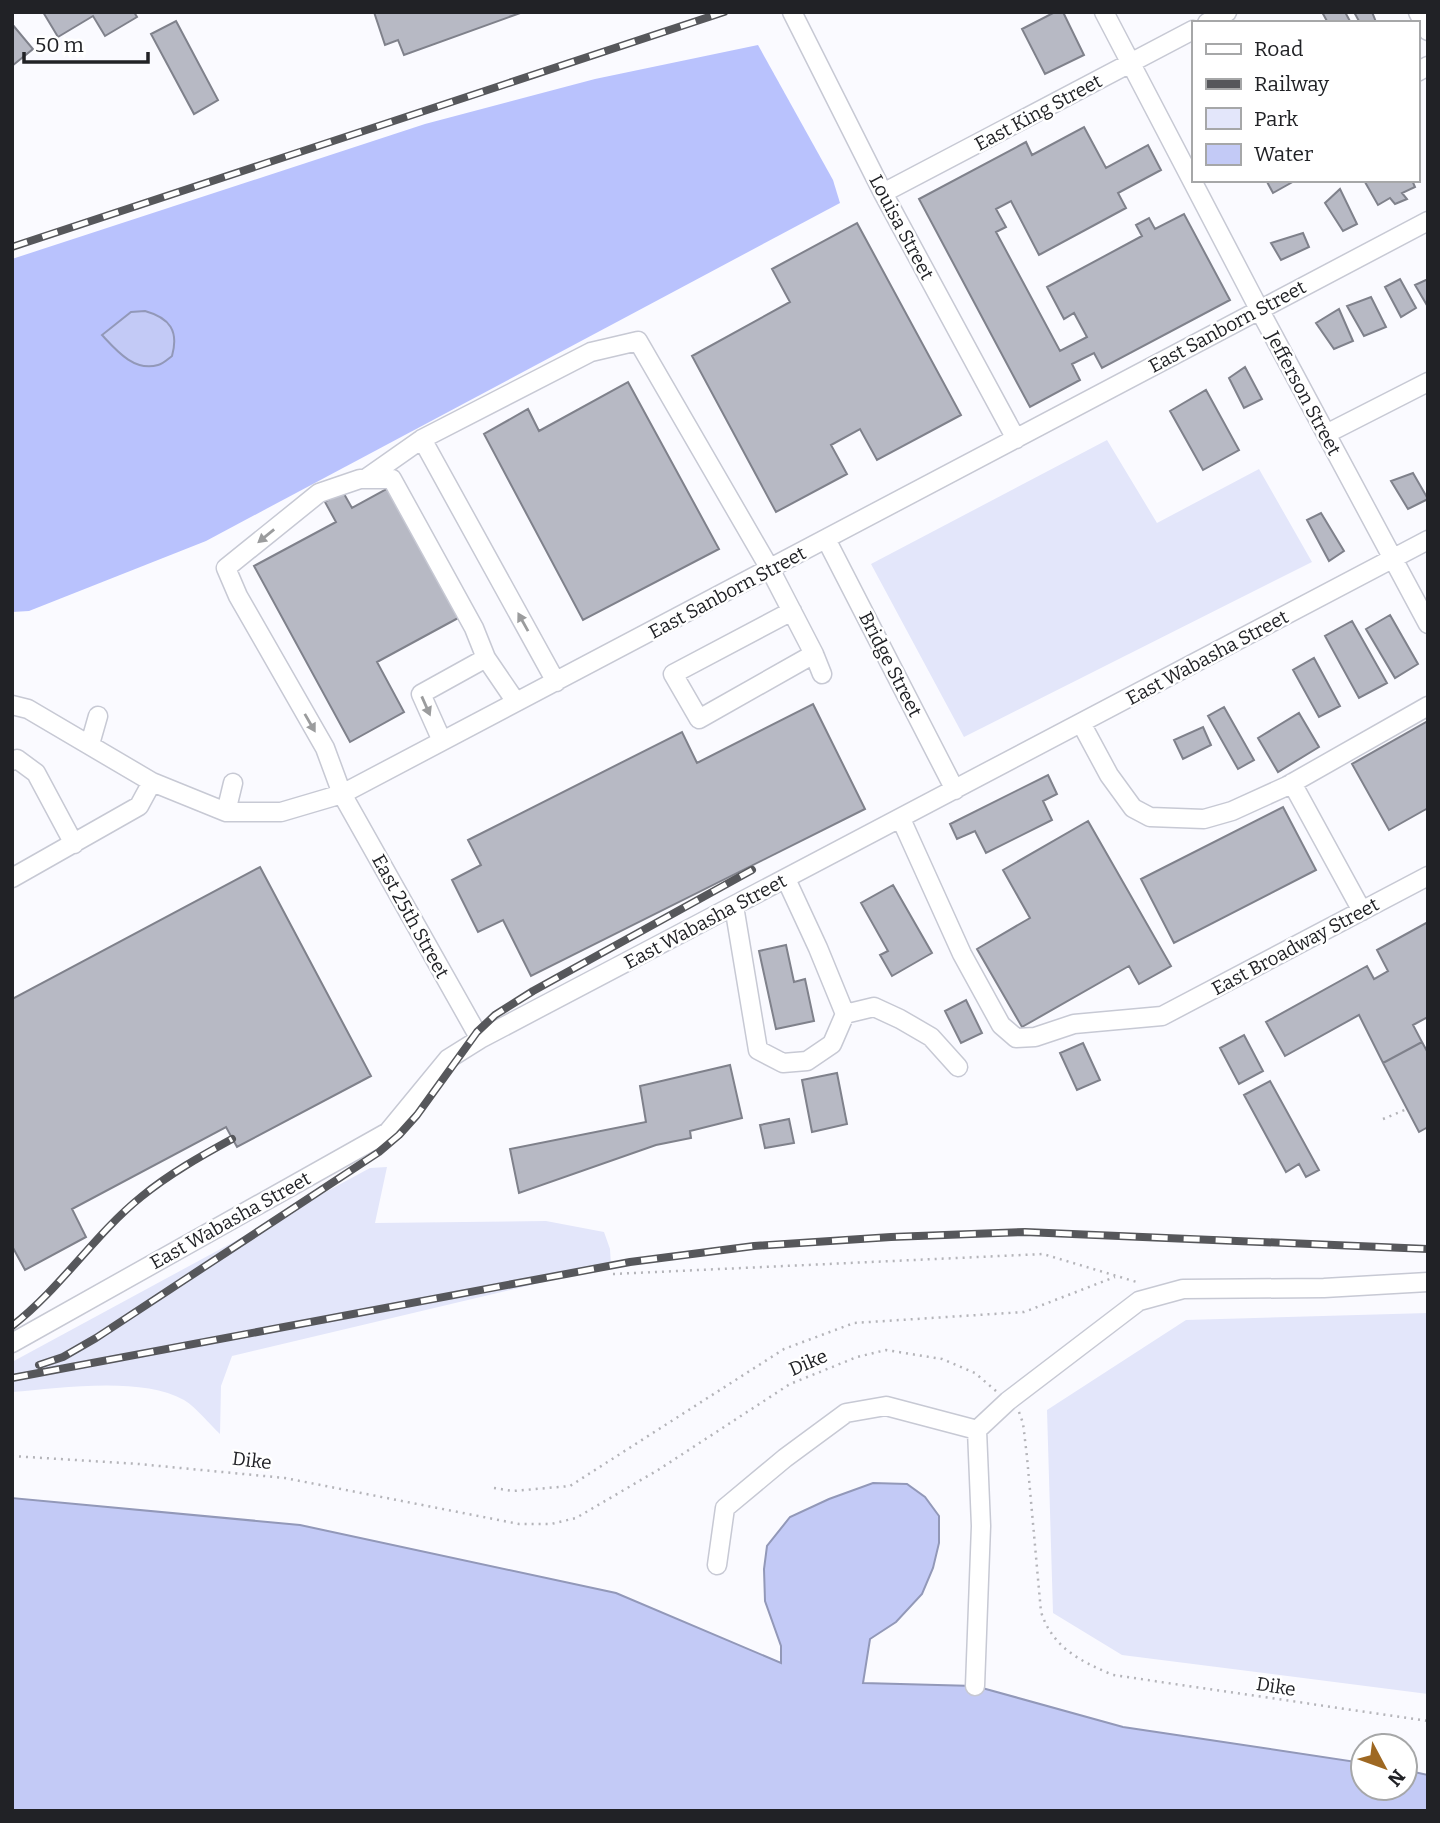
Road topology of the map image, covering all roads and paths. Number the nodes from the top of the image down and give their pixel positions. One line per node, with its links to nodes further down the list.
1 (792, 12): 11 (street, Louisa Street)
2 (1104, 12): 8 (street, Jefferson Street)
3 (1227, 12): 5 (street)
4 (1418, 12): 7 (street)
5 (1211, 21)
6 (1192, 31): 8 (street, East King Street)
7 (1428, 31)
8 (1132, 62): 9 (street, Jefferson Street); 11 (street, East King Street)
9 (1192, 166)
10 (1202, 183): 13 (street, Jefferson Street)
11 (883, 194): 17 (street, Louisa Street)
12 (1428, 221): 13 (street, East Sanborn Street)
13 (1259, 309): 15 (street, Jefferson Street); 17 (street, East Sanborn Street)
14 (1428, 382): 15 (street)
15 (1325, 434): 21 (street, Jefferson Street)
16 (422, 439): 18 (street); 22 (street); 28 (street, one-way to 16)
17 (1016, 439): 19 (street, East Sanborn Street)
18 (365, 479): 26 (street); 41 (street, East 25th Street, one-way to 41)
19 (827, 539): 22 (street, East Sanborn Street); 40 (street, Bridge Street)
20 (1428, 540): 21 (street, East Wabasha Street)
21 (1392, 559): 24 (street, Jefferson Street); 33 (street, East Wabasha Street)
22 (770, 569): 23 (street); 28 (street, East Sanborn Street)
23 (792, 611): 25 (street); 25 (street)
24 (1428, 624)
25 (814, 654): 27 (street)
26 (486, 658): 29 (street); 34 (street, one-way to 34)
27 (822, 674)
28 (556, 681): 29 (street, East Sanborn Street)
29 (516, 702): 34 (street, East Sanborn Street)
30 (12, 705): 35 (street, East Sanborn Street)
31 (1428, 706): 39 (street)
32 (98, 716): 35 (street)
33 (1081, 723): 39 (street); 40 (street, East Wabasha Street)
34 (442, 741): 41 (street, East Sanborn Street)
35 (90, 744): 37 (street, East Sanborn Street)
36 (12, 761): 44 (street)
37 (152, 782): 42 (street, East Sanborn Street); 44 (street)
38 (233, 783): 42 (street)
39 (1292, 783): 49 (street)
40 (955, 790): 43 (street, East Wabasha Street)
41 (342, 794): 42 (street, East Sanborn Street); 51 (street, East 25th Street)
42 (226, 812)
43 (901, 818): 47 (street, East Wabasha Street); 49 (street, East Broadway Street)
44 (74, 844): 46 (street)
45 (1428, 876): 49 (street, East Broadway Street)
46 (12, 878)
47 (786, 879): 48 (street, East Wabasha Street); 50 (street)
48 (734, 906): 50 (street); 51 (street, East Wabasha Street)
49 (1362, 911)
50 (845, 1014): 52 (street)
51 (480, 1039): 59 (street, East Wabasha Street)
52 (958, 1067)
53 (1407, 1108): 54 (path)
54 (1383, 1119)
55 (613, 1274): 56 (path)
56 (1115, 1277): 58 (path); 63 (path)
57 (1428, 1282): 60 (street)
58 (1143, 1283)
59 (12, 1343)
60 (1008, 1401): 61 (street); 62 (path, Dike); 66 (path, Dike)
61 (976, 1430): 64 (street); 65 (street)
62 (12, 1456)
63 (494, 1488)
64 (717, 1565)
65 (975, 1686)
66 (1428, 1721)

